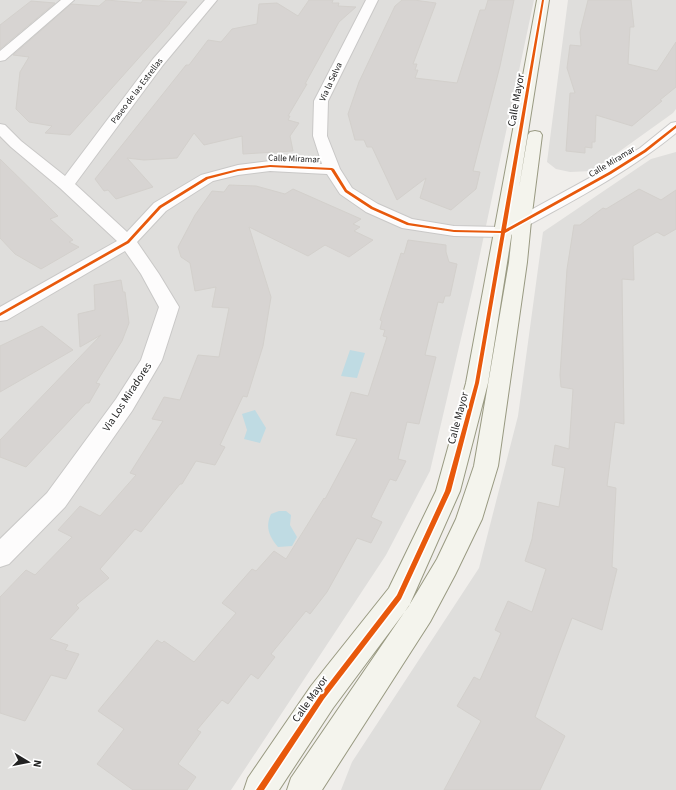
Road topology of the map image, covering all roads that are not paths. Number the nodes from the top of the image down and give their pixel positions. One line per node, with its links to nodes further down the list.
1 (68, 0): 6 (street)
2 (211, 0): 12 (street, Paseo de las Estrellas)
3 (372, 0): 11 (street, Via la Selva)
4 (543, 0): 13 (street, Calle Mayor)
5 (555, 0): 13 (street, Calle Mayor)
6 (0, 57)
7 (676, 126): 10 (street, Calle Miramar)
8 (0, 128): 12 (street, Via Los Miradores)
9 (672, 148): 10 (street)
10 (645, 151): 13 (street, Calle Miramar)
11 (332, 169): 13 (street, Calle Miramar); 14 (street, Calle Miramar)
12 (66, 185): 14 (street, Via Los Miradores)
13 (513, 227): 17 (street, Calle Mayor); 17 (street, Calle Mayor)
14 (128, 242): 15 (street, Calle Miramar); 16 (street, Via Los Miradores)
15 (0, 315)
16 (0, 556)
17 (409, 605): 18 (street, Calle Mayor); 19 (street, Calle Mayor)
18 (260, 790)
19 (303, 790)

